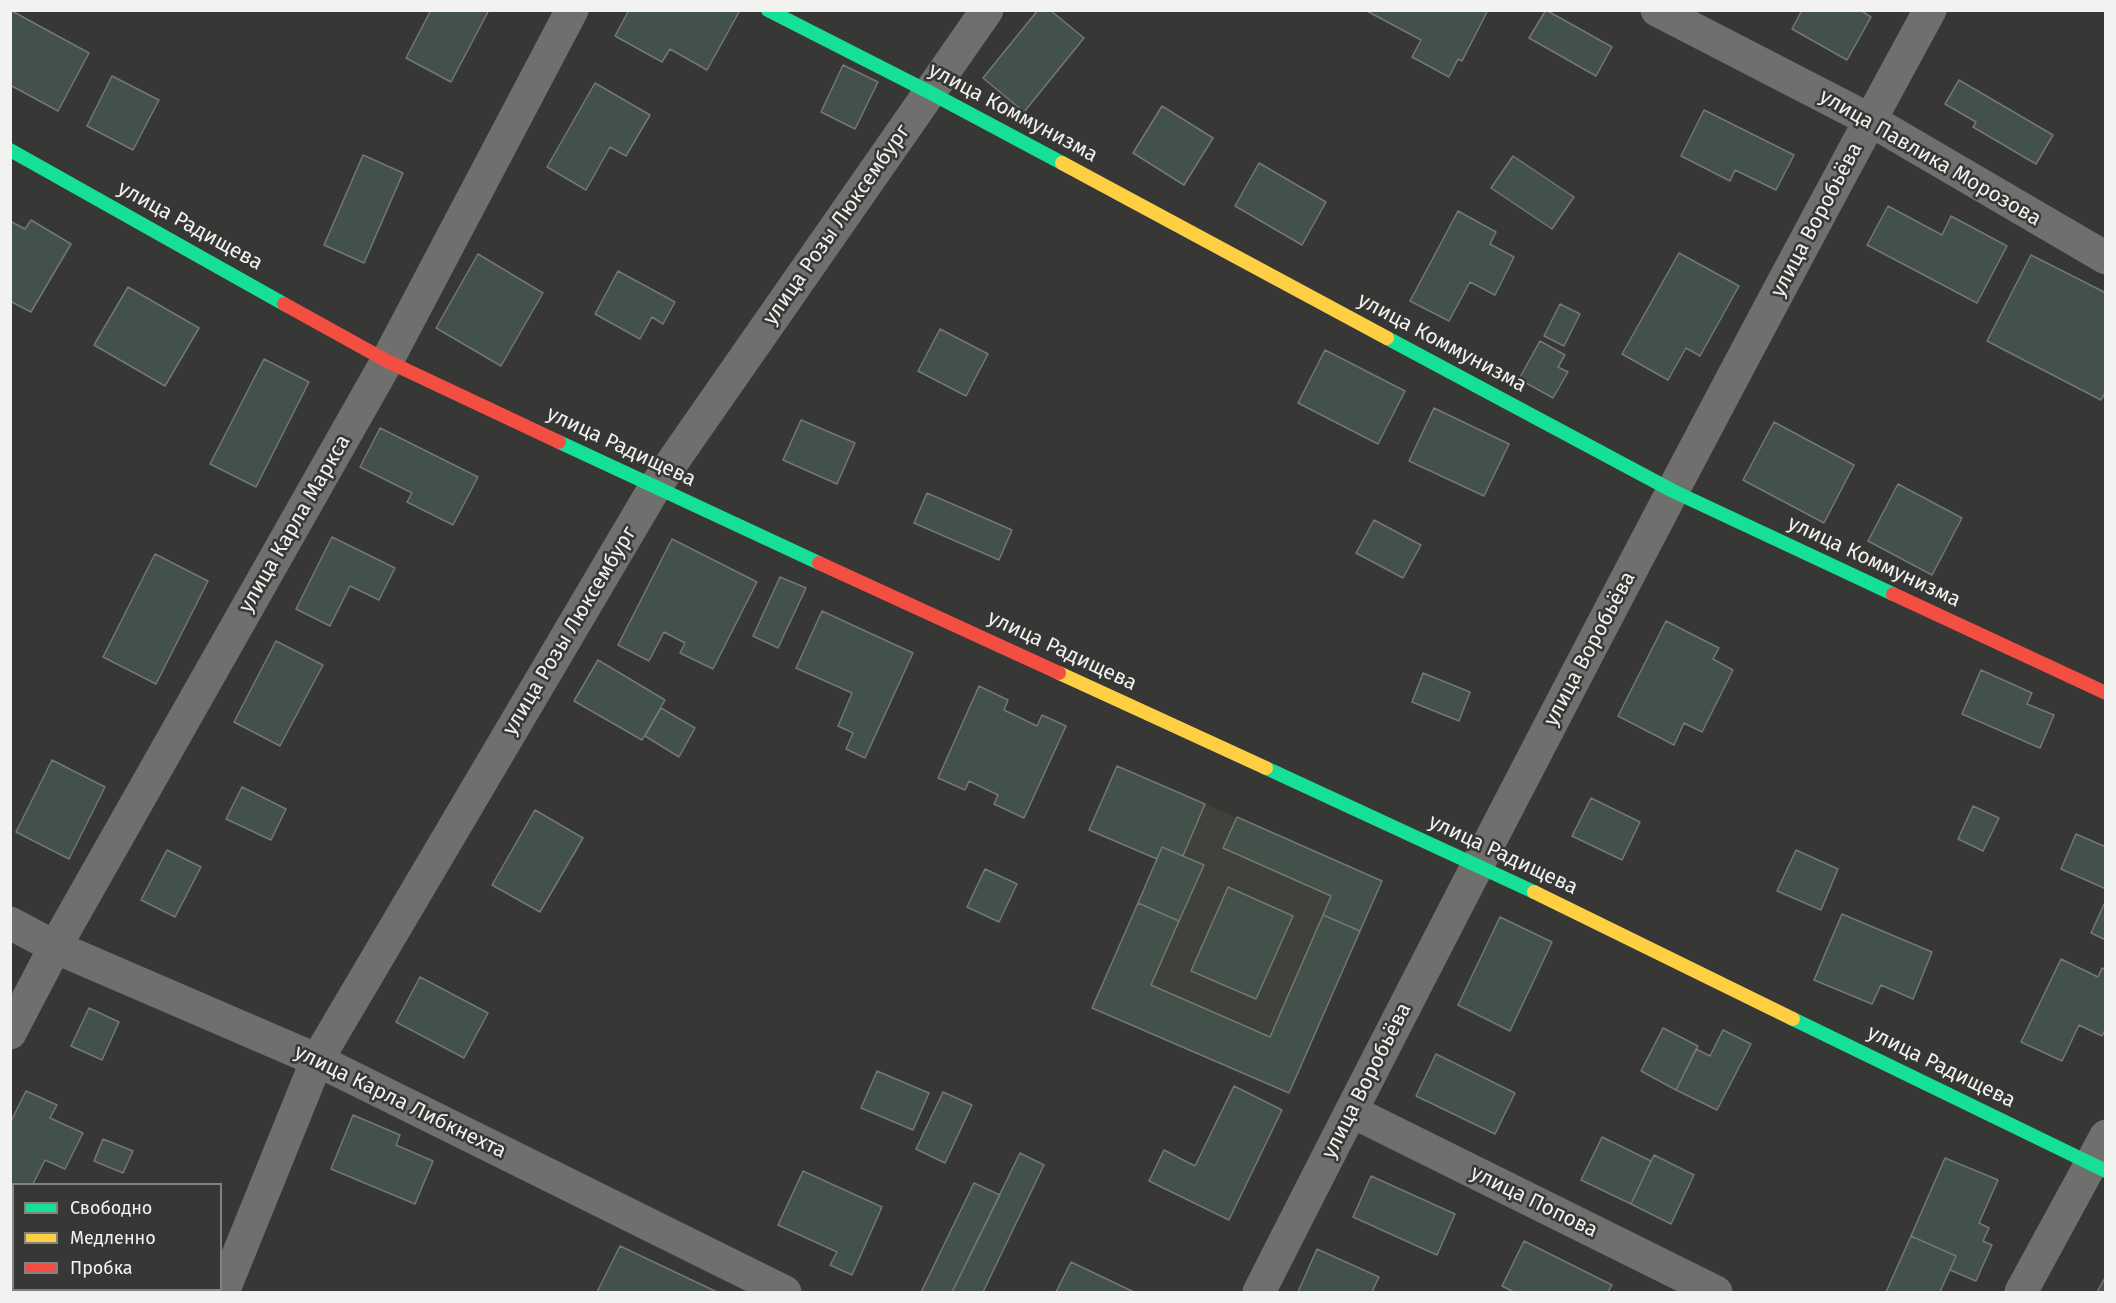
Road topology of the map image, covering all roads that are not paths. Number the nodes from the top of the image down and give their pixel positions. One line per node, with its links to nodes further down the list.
1 (572, 10): 10 (street, улица Карла Маркса)
2 (768, 10): 6 (street, улица Коммунизма)
3 (987, 10): 6 (street, улица Розы Люксембург)
4 (1657, 10): 7 (street, улица Павлика Морозова)
5 (1930, 10): 7 (street, улица Воробьёва)
6 (929, 92): 11 (street, улица Розы Люксембург); 12 (street, улица Коммунизма)
7 (1870, 120): 9 (street, улица Павлика Морозова); 12 (street, улица Воробьёва)
8 (10, 150): 10 (street, улица Радищева)
9 (2106, 258)
10 (387, 361): 11 (street, улица Радищева); 16 (street, улица Карла Маркса)
11 (655, 487): 14 (street, улица Радищева); 18 (street, улица Розы Люксембург)
12 (1673, 491): 13 (street, улица Коммунизма); 14 (street, улица Воробьёва)
13 (2106, 693)
14 (1478, 865): 19 (street, улица Воробьёва); 20 (street, улица Радищева)
15 (10, 923): 16 (street, улица Карла Либкнехта)
16 (55, 947): 17 (street, улица Карла Маркса); 18 (street, улица Карла Либкнехта)
17 (10, 1033)
18 (317, 1060): 21 (street, улица Розы Люксембург); 22 (street, улица Карла Либкнехта)
19 (1351, 1111): 23 (street, улица Воробьёва); 24 (street, улица Попова)
20 (2101, 1157): 25 (street)
21 (223, 1293)
22 (785, 1293)
23 (1259, 1293)
24 (1716, 1293)
25 (2021, 1293)

